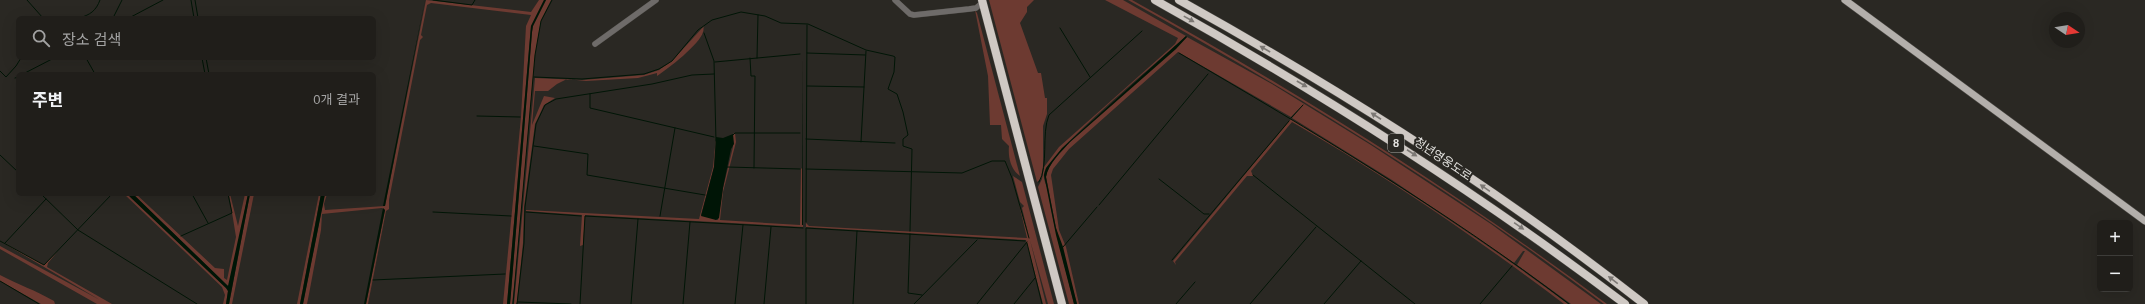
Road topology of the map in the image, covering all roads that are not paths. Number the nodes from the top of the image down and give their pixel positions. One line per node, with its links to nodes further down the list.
1 (656, 0): 7 (street)
2 (895, 0): 6 (street)
3 (1155, 0): 10 (highway, 청년영웅도로 / 8, one-way to 10)
4 (1179, 0): 11 (highway, 청년영웅도로 / 8, one-way to 4)
5 (1846, 0): 8 (main road)
6 (981, 1): 9 (highway)
7 (595, 44)
8 (2145, 221)
9 (1062, 304)
10 (1625, 304)
11 (1644, 304)

